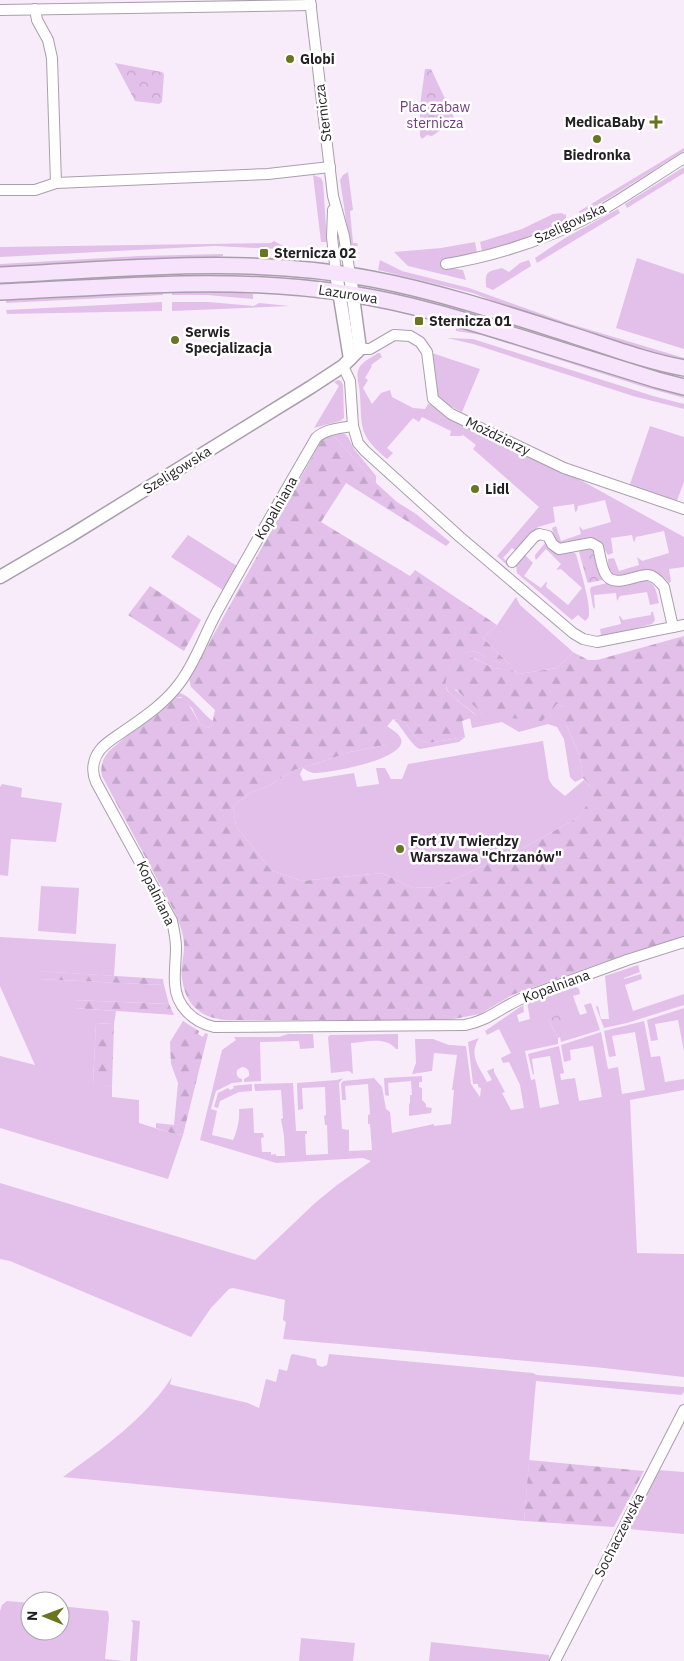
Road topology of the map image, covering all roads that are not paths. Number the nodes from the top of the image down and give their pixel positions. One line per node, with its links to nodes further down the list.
1 (310, 3): 3 (street); 6 (street, Sternicza)
2 (15, 5): 3 (street); 4 (street)
3 (35, 9): 7 (street)
4 (0, 10)
5 (684, 158): 9 (street, Szeligowska)
6 (330, 167): 7 (street); 10 (street, Sternicza)
7 (56, 183): 8 (street)
8 (0, 190)
9 (446, 264)
10 (343, 274): 11 (main road, Lazurowa); 13 (street); 16 (main road, Lazurowa)
11 (0, 275)
12 (0, 292): 13 (main road, Lazurowa)
13 (346, 293): 14 (street); 15 (street); 17 (main road, Lazurowa)
14 (360, 350): 15 (street, Szeligowska); 19 (street, Moździerzy)
15 (347, 362): 18 (street); 21 (street, Szeligowska)
16 (684, 368)
17 (684, 387)
18 (353, 426): 23 (street); 24 (street, Kopalniana)
19 (684, 509)
20 (512, 562): 23 (street)
21 (0, 577)
22 (684, 625): 23 (street)
23 (673, 627)
24 (684, 942)
25 (684, 1410): 26 (street, Sochaczewska)
26 (555, 1661)

